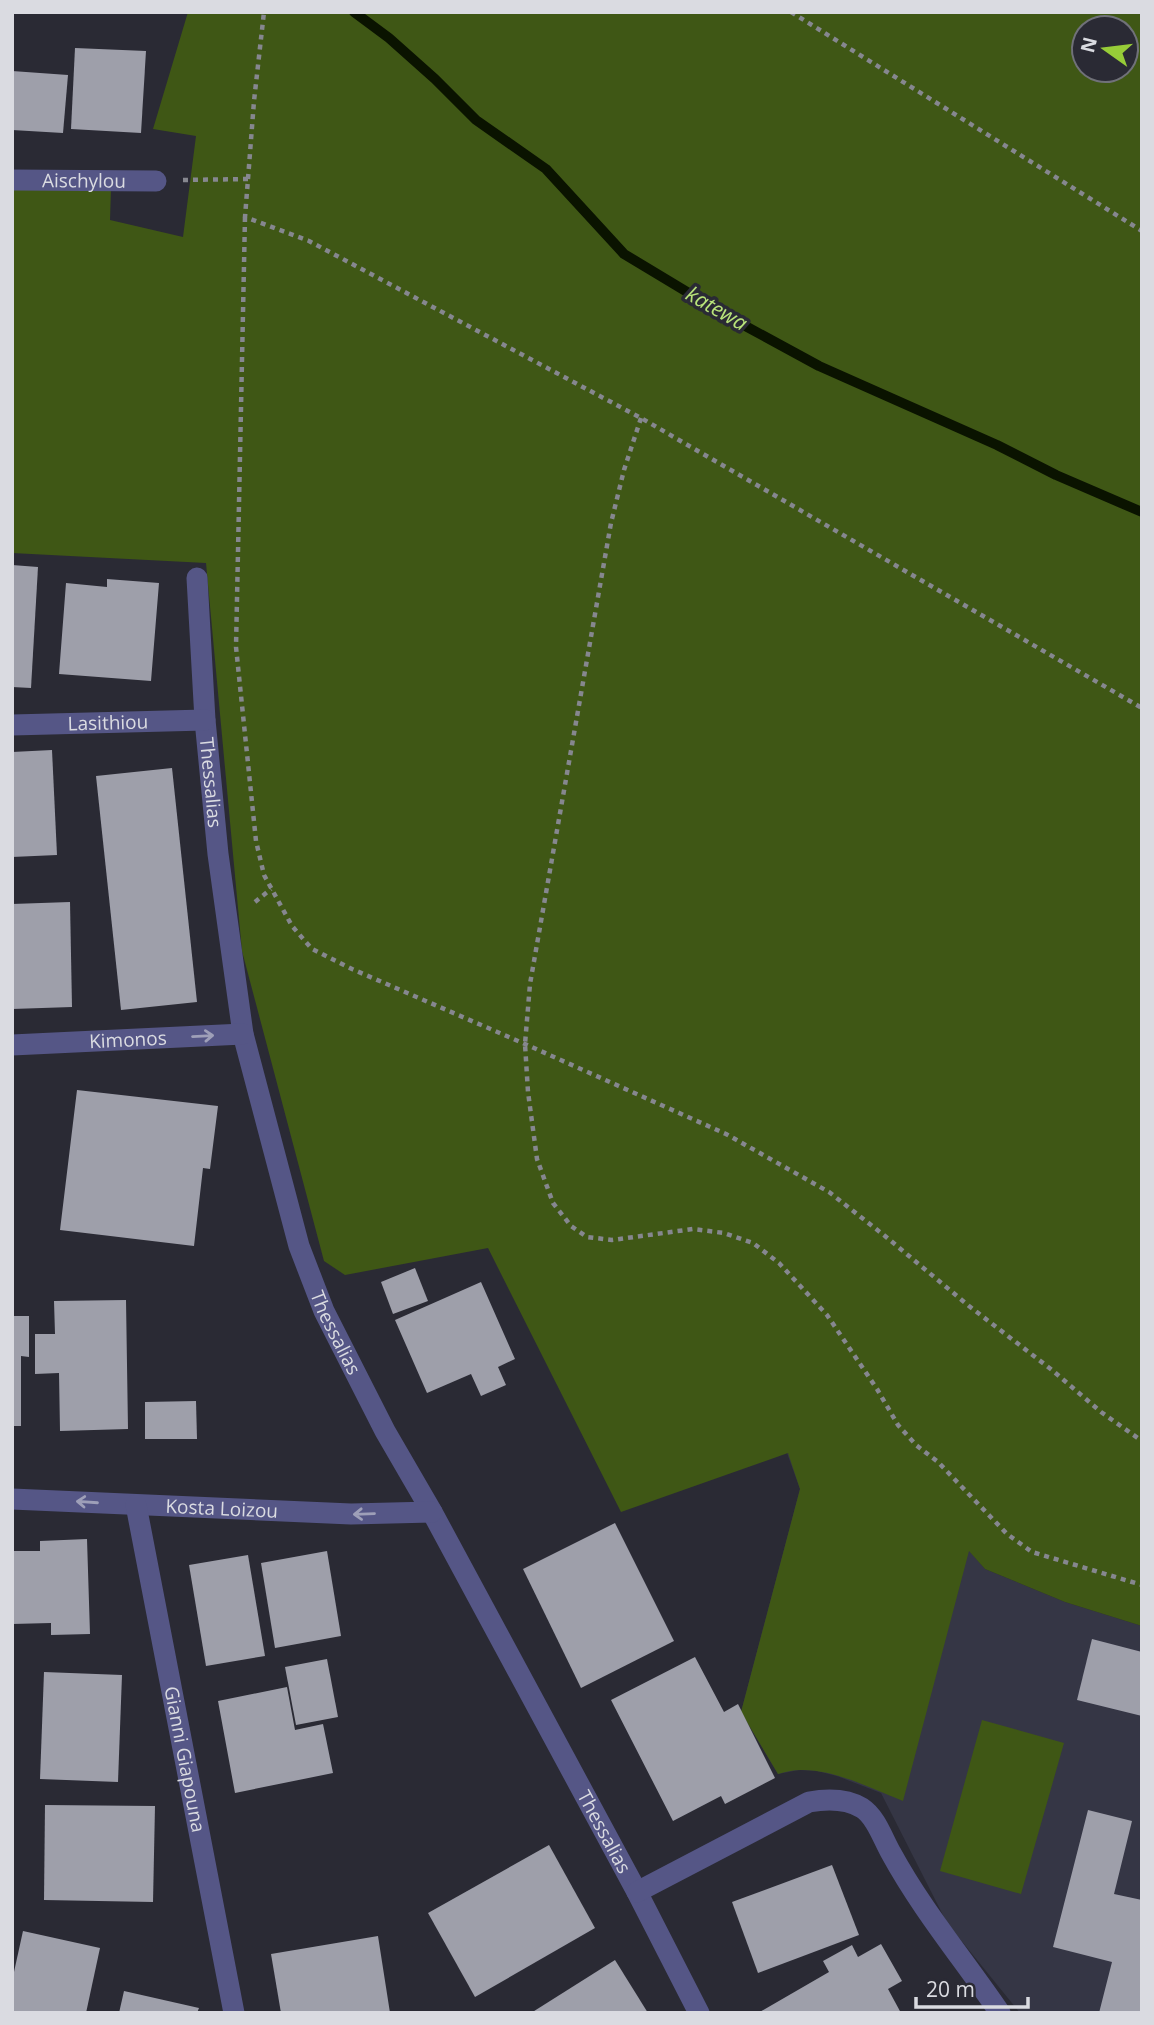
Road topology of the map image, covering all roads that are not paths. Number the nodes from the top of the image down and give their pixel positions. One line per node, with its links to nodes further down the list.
1 (12, 180): 2 (street, Aischylou)
2 (156, 181)
3 (197, 578): 4 (street, Thessalias)
4 (205, 720): 5 (street, Lasithiou); 6 (street, Thessalias)
5 (12, 725)
6 (243, 1034): 7 (street, Kimonos, one-way to 6); 10 (street, Thessalias)
7 (12, 1045)
8 (12, 1499): 9 (street, Kosta Loizou, one-way to 8)
9 (136, 1505): 10 (street, Kosta Loizou, one-way to 9); 12 (street, Gianni Giapouna)
10 (432, 1512): 11 (street, Thessalias)
11 (637, 1892): 13 (street, Thessalias); 14 (street)
12 (234, 2013)
13 (699, 2013)
14 (1000, 2013)

